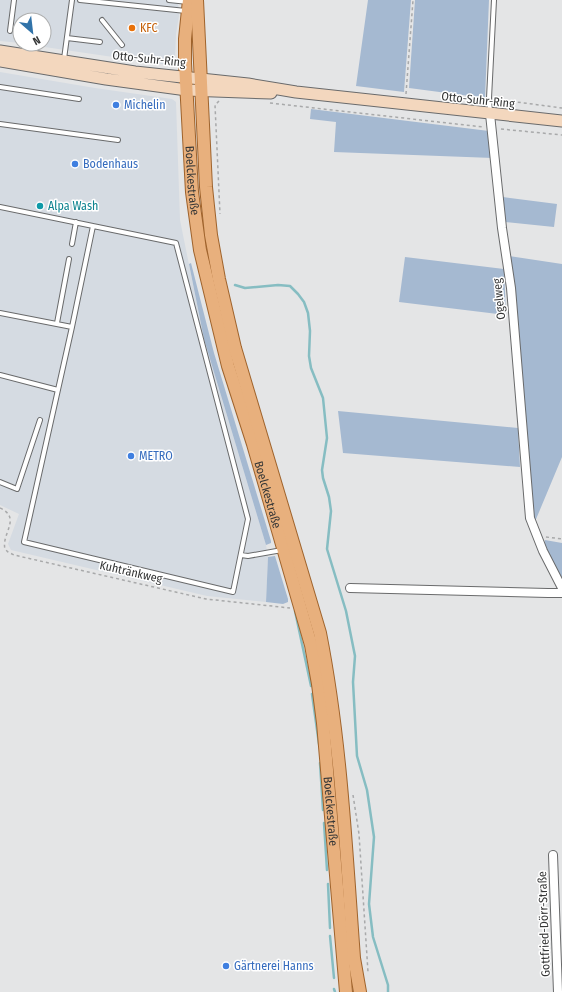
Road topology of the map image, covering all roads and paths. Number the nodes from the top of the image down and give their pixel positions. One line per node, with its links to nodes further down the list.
1 (14, 0): 9 (lane)
2 (72, 0): 10 (lane)
3 (80, 0): 7 (lane)
4 (168, 0): 7 (lane)
5 (413, 0): 27 (path)
6 (494, 0): 22 (lane, Ogelweg)
7 (191, 3): 16 (main road, Boelckestraße); 17 (main road, Boelckestraße)
8 (102, 20): 12 (lane)
9 (10, 31)
10 (67, 38): 11 (lane); 15 (lane)
11 (100, 42)
12 (122, 45)
13 (0, 51): 15 (street, Otto-Suhr-Ring)
14 (0, 61): 15 (street, Otto-Suhr-Ring)
15 (63, 66): 16 (street, Otto-Suhr-Ring); 19 (street, Otto-Suhr-Ring)
16 (186, 77): 17 (street, Otto-Suhr-Ring); 19 (main road, Boelckestraße)
17 (201, 78): 20 (main road, Boelckestraße); 21 (street, Otto-Suhr-Ring)
18 (0, 87): 23 (lane)
19 (186, 90): 20 (street, Otto-Suhr-Ring); 50 (main road, Boelckestraße)
20 (201, 91): 21 (street, Otto-Suhr-Ring); 58 (main road, Boelckestraße)
21 (296, 92): 27 (street, Otto-Suhr-Ring)
22 (489, 98): 28 (path); 29 (lane, Ogelweg)
23 (79, 99)
24 (222, 100): 26 (path)
25 (264, 103): 32 (path)
26 (215, 105)
27 (405, 105): 29 (street, Otto-Suhr-Ring)
28 (562, 108)
29 (490, 114): 30 (street, Otto-Suhr-Ring); 32 (street, Ogelweg)
30 (562, 122)
31 (0, 124): 34 (lane)
32 (492, 128): 33 (path); 48 (street, Ogelweg)
33 (562, 135)
34 (118, 140)
35 (0, 207): 36 (lane)
36 (76, 222): 37 (lane); 38 (lane)
37 (93, 226): 42 (lane); 51 (lane)
38 (72, 244)
39 (69, 259): 41 (lane)
40 (0, 313): 41 (lane)
41 (57, 323): 42 (lane)
42 (72, 326): 44 (lane)
43 (0, 375): 44 (lane)
44 (58, 390): 51 (lane)
45 (40, 420): 46 (lane)
46 (0, 482)
47 (0, 508): 55 (path, Kuhtränkweg)
48 (536, 535): 49 (path); 53 (street, Ogelweg)
49 (562, 539)
50 (284, 550): 51 (lane); 55 (main road, Boelckestraße)
51 (241, 555)
52 (350, 588): 54 (street)
53 (562, 588)
54 (562, 593)
55 (302, 610): 57 (main road, Boelckestraße)
56 (553, 855): 59 (street, Gottfried-Dörr-Straße)
57 (346, 992)
58 (360, 992)
59 (558, 992)

